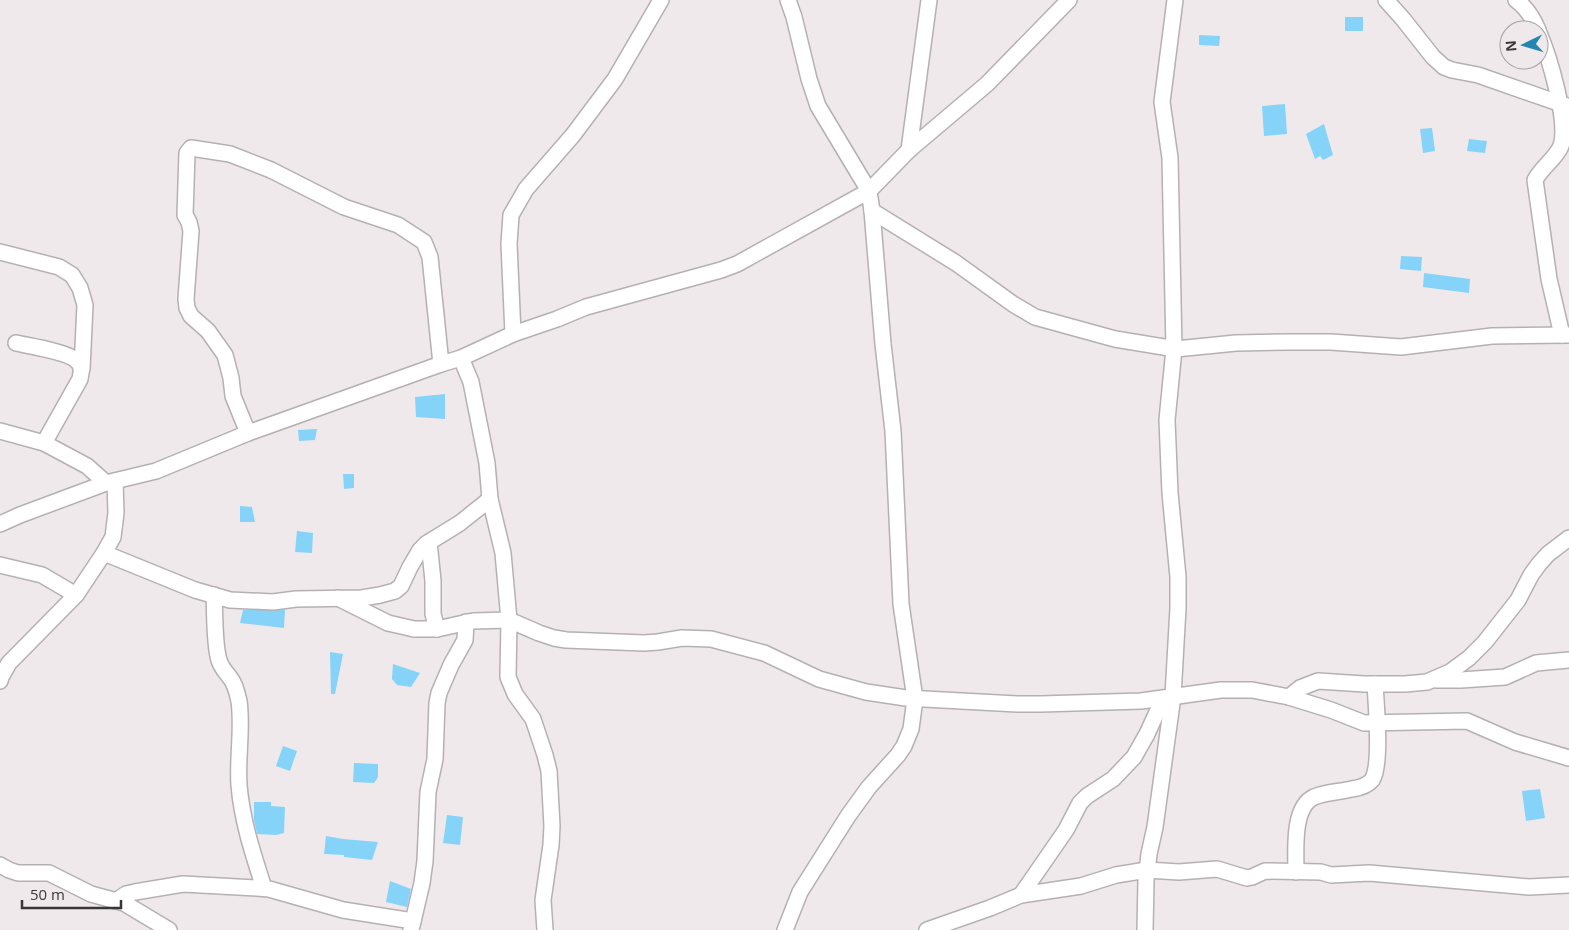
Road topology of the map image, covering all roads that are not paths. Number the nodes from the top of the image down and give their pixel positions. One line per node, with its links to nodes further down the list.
1 (661, 0): 15 (street)
2 (788, 0): 12 (street)
3 (929, 0): 11 (street)
4 (1069, 0): 11 (street)
5 (1175, 0): 18 (street)
6 (1386, 0): 10 (street)
7 (1516, 0): 8 (street)
8 (1533, 20)
9 (1549, 58): 10 (street)
10 (1564, 106): 16 (street)
11 (909, 150): 12 (street)
12 (869, 191): 13 (street); 15 (street)
13 (872, 211): 18 (street); 44 (street)
14 (0, 252): 21 (street)
15 (513, 334): 19 (street)
16 (1566, 335): 18 (street)
17 (16, 343): 21 (street)
18 (1174, 348): 43 (street)
19 (461, 358): 20 (street); 26 (street)
20 (442, 364): 23 (street); 23 (street)
21 (82, 369): 24 (street)
22 (0, 431): 24 (street)
23 (248, 433): 25 (street)
24 (44, 443): 25 (street)
25 (111, 482): 27 (street); 30 (street)
26 (490, 498): 29 (street); 35 (street)
27 (0, 524)
28 (1569, 538): 39 (street)
29 (429, 542): 34 (street); 37 (street)
30 (104, 554): 32 (street); 33 (street)
31 (0, 565): 32 (street)
32 (76, 594): 40 (street)
33 (214, 595): 34 (street); 51 (street)
34 (338, 598): 37 (street)
35 (509, 620): 36 (street); 44 (street); 56 (street)
36 (466, 622): 37 (street); 54 (street)
37 (437, 629)
38 (1569, 660): 39 (street)
39 (1432, 680): 41 (street)
40 (0, 681)
41 (1375, 684): 42 (street); 45 (street)
42 (1289, 697): 43 (street); 45 (street)
43 (1168, 698): 44 (street); 48 (street); 52 (street)
44 (915, 699): 57 (street)
45 (1376, 724): 46 (street); 49 (street)
46 (1569, 758)
47 (0, 865): 53 (street)
48 (1147, 870): 49 (street); 52 (street); 59 (street)
49 (1296, 872): 50 (street)
50 (1569, 885)
51 (264, 888): 53 (street); 54 (street)
52 (1021, 895): 58 (street)
53 (116, 900): 55 (street)
54 (412, 926)
55 (169, 930)
56 (545, 930)
57 (785, 930)
58 (927, 930)
59 (1145, 930)

